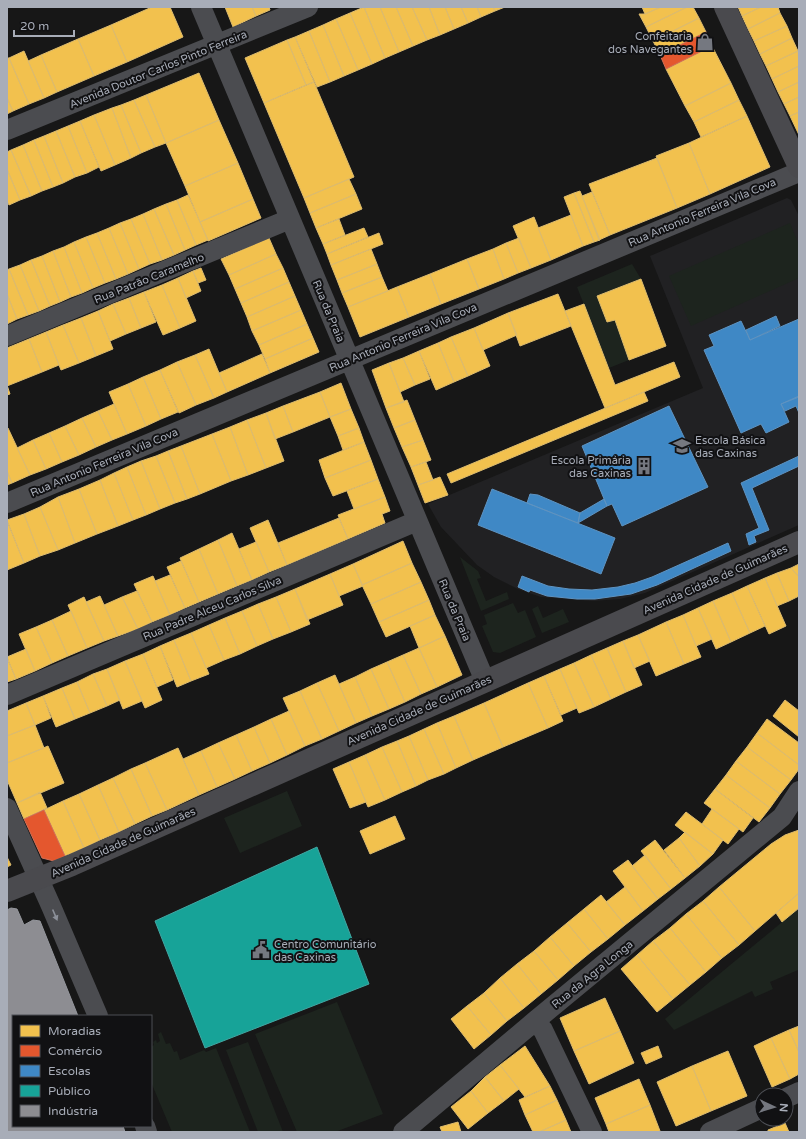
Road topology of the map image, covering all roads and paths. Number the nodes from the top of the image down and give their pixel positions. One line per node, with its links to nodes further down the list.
1 (201, 7): 4 (street, Rua da Praia)
2 (308, 7): 4 (street, Avenida Doutor Carlos Pinto Ferreira)
3 (725, 7): 6 (street)
4 (217, 44): 5 (street, Avenida Doutor Carlos Pinto Ferreira); 8 (street, Rua da Praia)
5 (7, 130)
6 (799, 167)
7 (799, 172): 10 (street, Rua Antonio Ferreira Vila Cova)
8 (290, 219): 9 (street, Rua Patrão Caramelho); 10 (street, Rua da Praia)
9 (7, 336)
10 (350, 359): 11 (street, Rua Antonio Ferreira Vila Cova); 12 (street, Rua da Praia)
11 (7, 503)
12 (418, 521): 14 (street, Rua da Praia); 15 (street, Rua Padre Alceu Carlos Silva)
13 (799, 542): 14 (street, Avenida Cidade de Guimarães)
14 (485, 681): 19 (street, Avenida Cidade de Guimarães)
15 (7, 695)
16 (799, 791): 18 (street, Rua da Agra Longa)
17 (7, 808): 19 (street)
18 (790, 817): 22 (street, Rua da Agra Longa)
19 (40, 879): 20 (street, Avenida Cidade de Guimarães); 21 (street, one-way to 21)
20 (7, 891)
21 (98, 1015)
22 (535, 1021): 24 (street, Rua da Agra Longa); 25 (street)
23 (754, 1112): 26 (street)
24 (403, 1132)
25 (592, 1132)
26 (710, 1132)

